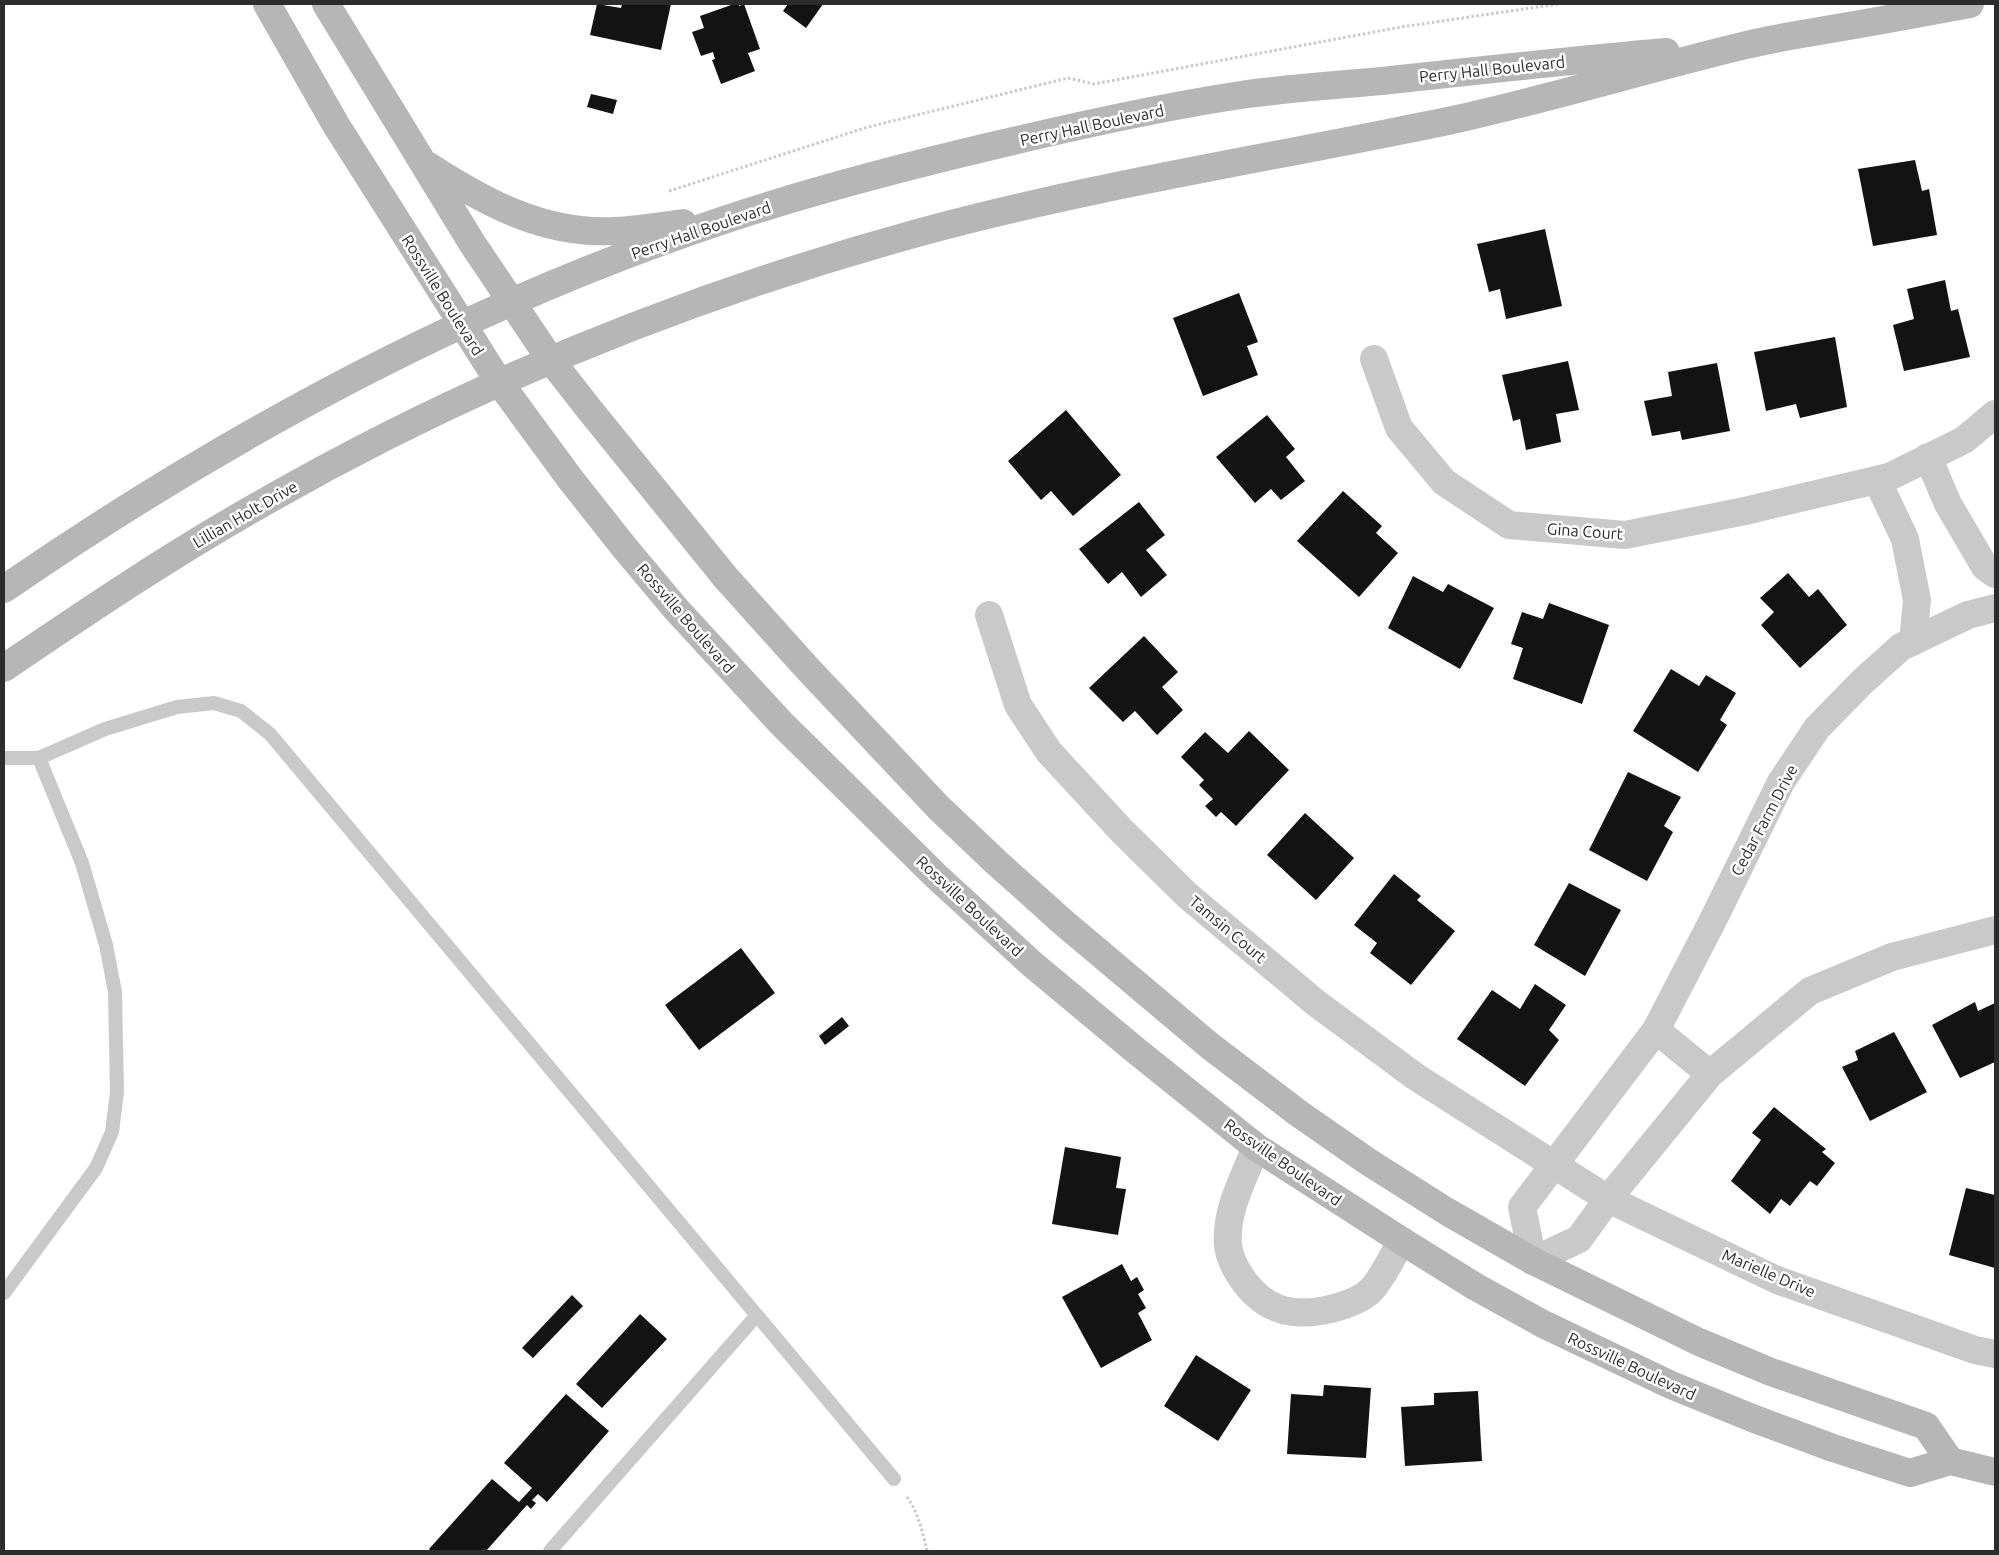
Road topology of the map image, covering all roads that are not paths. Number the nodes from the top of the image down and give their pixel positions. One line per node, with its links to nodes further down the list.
1 (267, 4): 8 (main road, Rossville Boulevard)
2 (326, 4): 5 (main road)
3 (1970, 4): 4 (main road, Perry Hall Boulevard)
4 (1749, 44): 6 (main road, Perry Hall Boulevard); 10 (main road, Perry Hall Boulevard)
5 (422, 162): 6 (main road); 7 (main road)
6 (730, 218): 7 (main road, Perry Hall Boulevard)
7 (511, 303): 8 (main road, Perry Hall Boulevard); 10 (main road)
8 (462, 326): 11 (main road, Rossville Boulevard); 16 (main road)
9 (1374, 358): 14 (street, Gina Court)
10 (550, 359): 11 (main road, Perry Hall Boulevard); 30 (main road)
11 (498, 382): 20 (main road, Lillian Holt Drive); 26 (main road, Rossville Boulevard)
12 (1995, 414): 13 (street, Gina Court)
13 (1928, 457): 14 (street, Gina Court); 15 (street)
14 (1877, 480): 19 (street)
15 (1995, 574)
16 (4, 589)
17 (1995, 608): 19 (street, Cedar Farm Drive)
18 (989, 615): 27 (street, Tamsin Court)
19 (1913, 642): 24 (street, Cedar Farm Drive)
20 (4, 668)
21 (4, 758): 22 (lane)
22 (39, 758): 31 (lane); 32 (lane)
23 (1995, 930): 25 (street)
24 (1656, 1030): 25 (street); 27 (street, Cedar Farm Drive)
25 (1710, 1074): 28 (street)
26 (1256, 1147): 29 (main road, Rossville Boulevard); 29 (street)
27 (1555, 1164): 28 (street, Marielle Drive); 30 (street, Cedar Farm Drive)
28 (1608, 1199): 30 (street); 33 (street, Marielle Drive)
29 (1402, 1241): 34 (main road, Rossville Boulevard)
30 (1533, 1261): 34 (main road)
31 (4, 1293)
32 (757, 1316): 36 (lane); 37 (lane)
33 (1995, 1354)
34 (1950, 1461): 35 (main road)
35 (1995, 1472)
36 (894, 1479)
37 (550, 1551)

